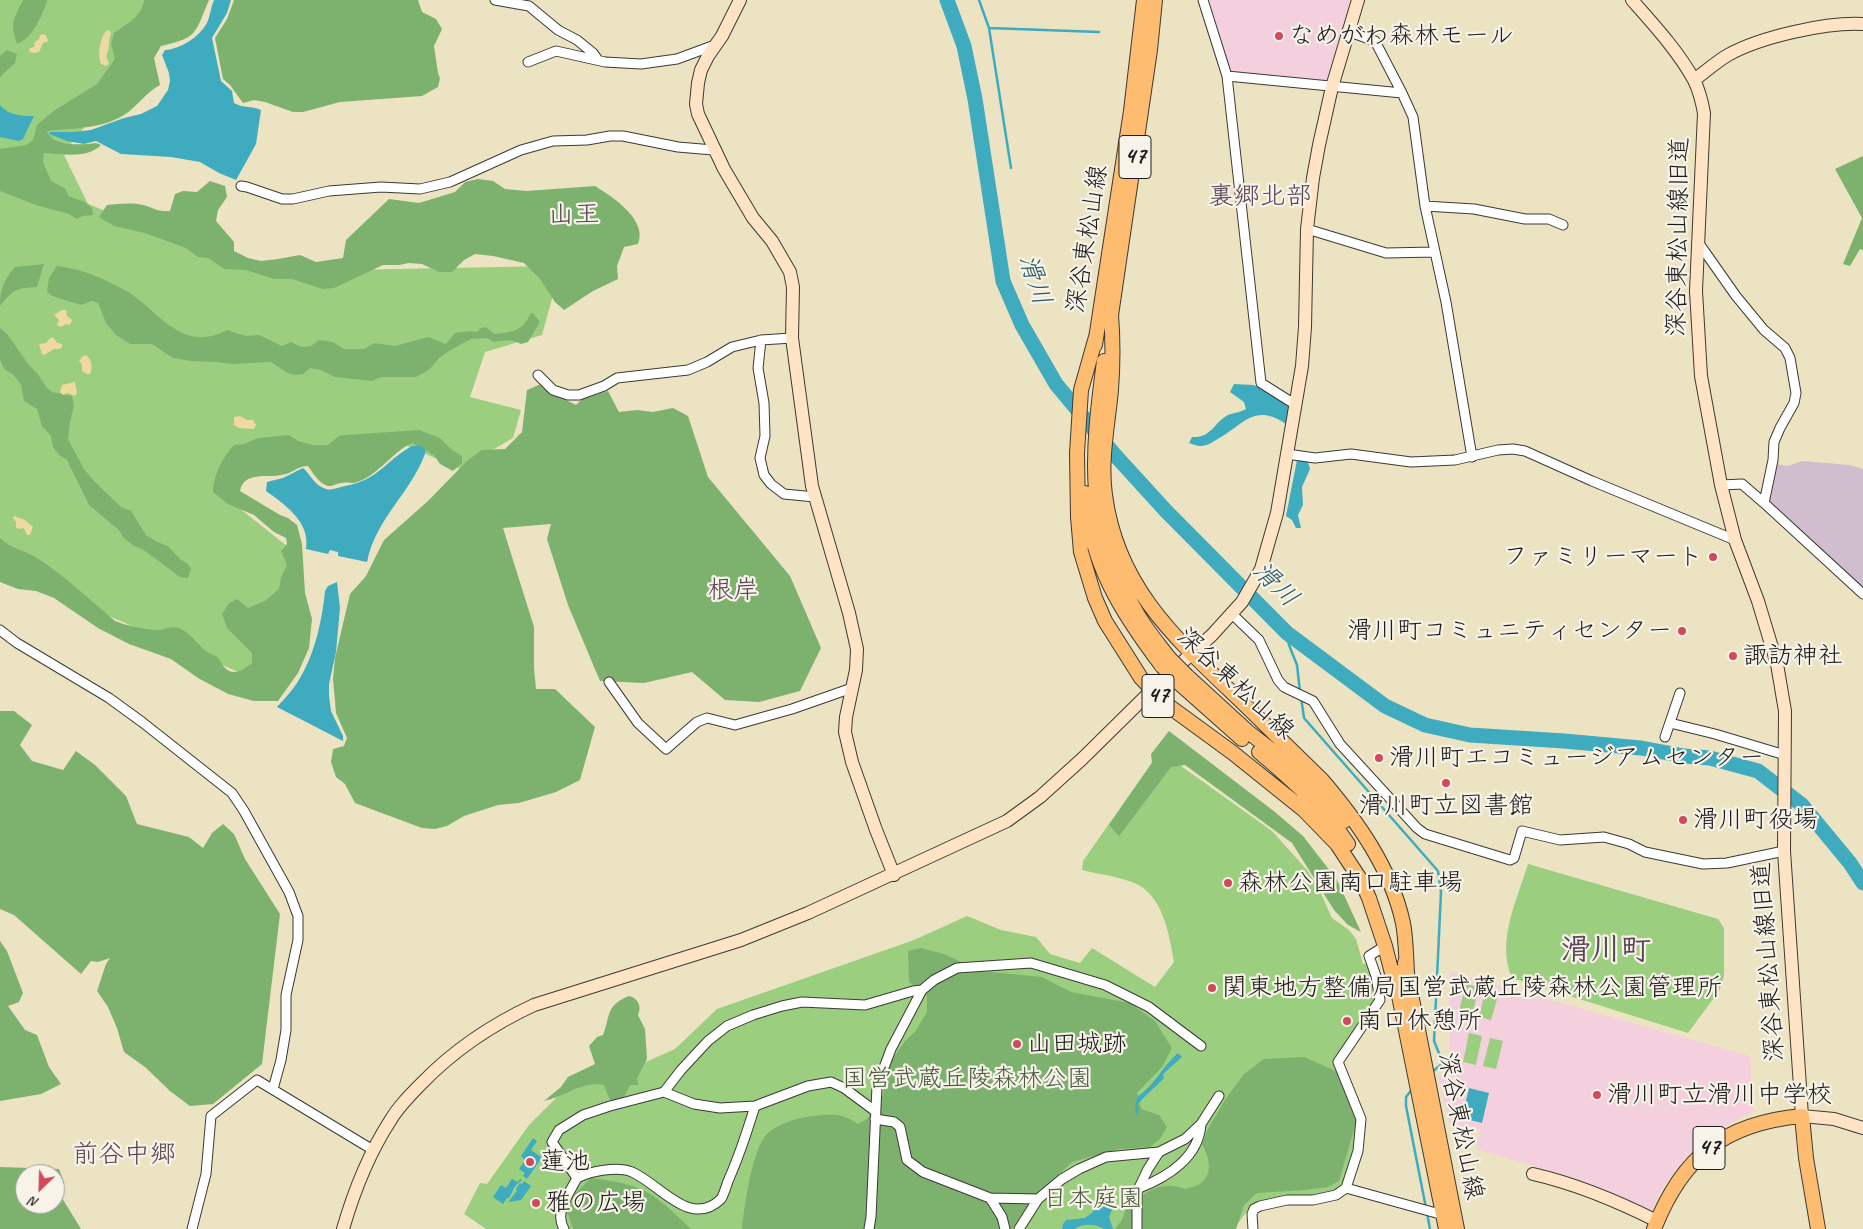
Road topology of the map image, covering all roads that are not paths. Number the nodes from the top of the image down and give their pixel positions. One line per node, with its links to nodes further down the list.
1 (496, 0): 11 (street)
2 (740, 0): 10 (street)
3 (1144, 0): 25 (main road, 深谷東松山線 / 47)
4 (1155, 0): 24 (main road, 深谷東松山線 / 47)
5 (1203, 0): 13 (street)
6 (1358, 0): 9 (street)
7 (1632, 0): 14 (street, 深谷東松山線旧道)
8 (1863, 24): 14 (street)
9 (1348, 31): 15 (street); 16 (street)
10 (717, 44): 11 (street); 17 (street)
11 (598, 60): 12 (street)
12 (528, 62)
13 (1227, 76): 15 (street); 29 (street)
14 (1694, 80): 22 (street, 深谷東松山線旧道)
15 (1332, 87): 16 (street); 21 (street)
16 (1402, 94): 19 (street)
17 (713, 150): 18 (street); 26 (street)
18 (241, 186)
19 (1425, 206): 20 (street); 23 (street)
20 (1563, 225)
21 (1307, 229): 23 (street); 29 (street)
22 (1698, 242): 32 (street, 深谷東松山線旧道); 34 (street)
23 (1435, 252): 31 (street)
24 (1111, 314): 39 (main road, 深谷東松山線 / 47); 40 (main road, 深谷東松山線 / 47)
25 (1096, 337): 40 (main road, 深谷東松山線 / 47); 44 (main road, 深谷東松山線 / 47)
26 (792, 338): 27 (street); 33 (street)
27 (761, 340): 28 (street); 33 (street)
28 (538, 375)
29 (1296, 405): 30 (street)
30 (1287, 454): 31 (street); 37 (street)
31 (1472, 457): 35 (street)
32 (1721, 486): 34 (street); 35 (street, 深谷東松山線旧道)
33 (815, 497): 43 (street)
34 (1764, 503): 36 (street)
35 (1736, 540): 48 (street, 深谷東松山線旧道)
36 (1863, 594)
37 (1235, 611): 39 (street); 49 (street)
38 (0, 630): 57 (street)
39 (1192, 655): 44 (street); 52 (main road, 深谷東松山線 / 47)
40 (1165, 662): 41 (main road, 深谷東松山線 / 47, bridge)
41 (1183, 679): 52 (main road, 深谷東松山線 / 47); 53 (main road, 深谷東松山線 / 47)
42 (609, 682): 43 (street)
43 (852, 688): 50 (street)
44 (1152, 690): 50 (street); 51 (main road, 深谷東松山線 / 47)
45 (1680, 693): 46 (street)
46 (1670, 723): 47 (street); 48 (street)
47 (1665, 737)
48 (1785, 755): 49 (street, 深谷東松山線旧道)
49 (1784, 851): 62 (street, 深谷東松山線旧道)
50 (894, 874): 65 (street)
51 (1386, 946): 53 (main road, 深谷東松山線 / 47); 70 (street)
52 (1407, 972): 56 (main road, 深谷東松山線 / 47)
53 (1394, 981): 56 (main road, 深谷東松山線 / 47)
54 (922, 990): 55 (street); 58 (street); 61 (street)
55 (1201, 1046)
56 (1422, 1080): 73 (main road, 深谷東松山線 / 47)
57 (273, 1089): 65 (street); 75 (street)
58 (664, 1092): 60 (street); 68 (street)
59 (1219, 1096): 63 (street)
60 (756, 1106): 61 (street); 68 (street)
61 (875, 1115): 71 (street); 78 (street)
62 (1802, 1116): 64 (street); 74 (main road, 47); 84 (main road)
63 (1201, 1124): 66 (street); 69 (street)
64 (1863, 1128)
65 (372, 1150): 76 (street)
66 (1160, 1152): 69 (street); 72 (street)
67 (1533, 1174): 74 (street)
68 (577, 1178): 77 (street)
69 (1139, 1188): 81 (street)
70 (1346, 1188): 73 (street); 82 (street)
71 (990, 1198): 72 (street); 79 (street)
72 (1038, 1200): 80 (street)
73 (1441, 1216): 83 (main road, 深谷東松山線 / 47)
74 (1655, 1225)
75 (192, 1229)
76 (343, 1229)
77 (564, 1229)
78 (869, 1229)
79 (1005, 1229)
80 (1019, 1229)
81 (1137, 1229)
82 (1253, 1229)
83 (1446, 1229)
84 (1818, 1229)

